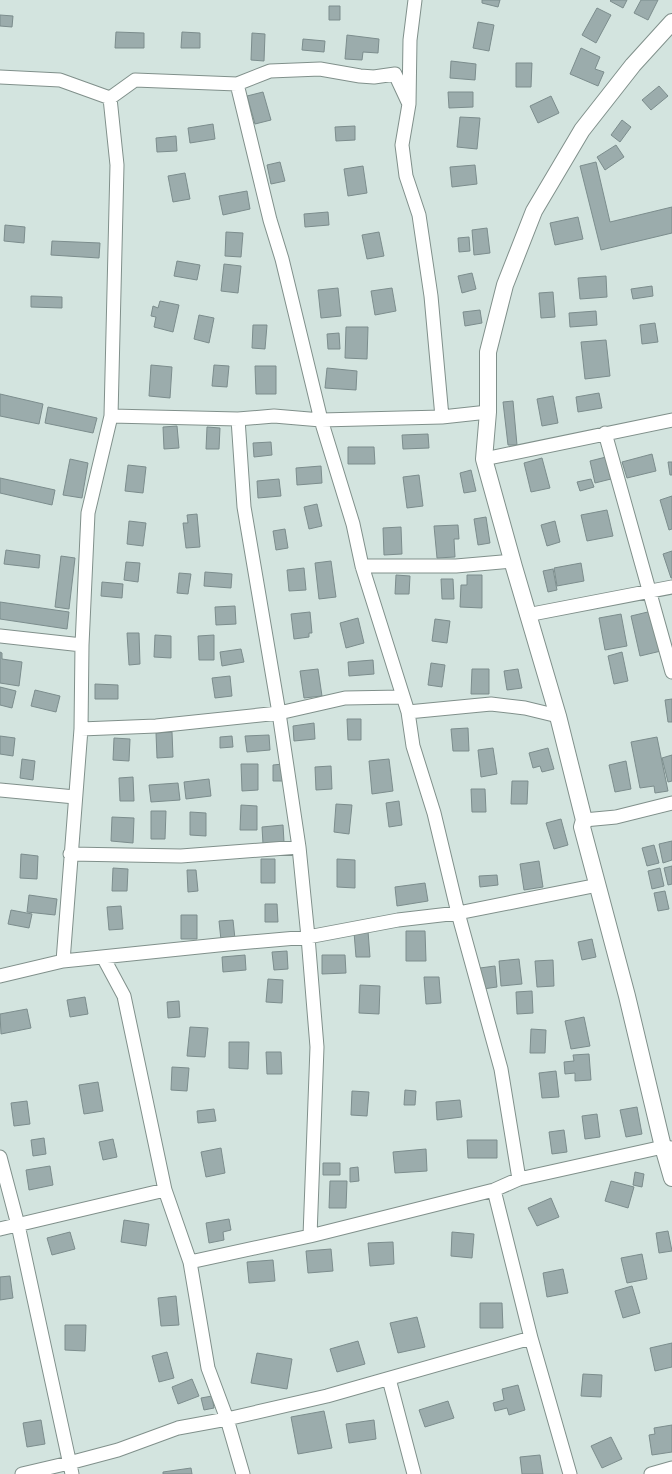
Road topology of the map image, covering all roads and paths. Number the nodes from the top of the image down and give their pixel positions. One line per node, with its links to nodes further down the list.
1 (415, 0): 6 (street)
2 (672, 22): 7 (street)
3 (0, 77): 5 (street)
4 (237, 84): 5 (street); 6 (street); 11 (street)
5 (110, 98): 8 (street)
6 (409, 104): 9 (street)
7 (488, 412): 9 (street); 14 (street)
8 (111, 416): 10 (street); 21 (street)
9 (442, 417): 11 (street)
10 (238, 419): 11 (street); 25 (street)
11 (321, 420): 16 (street)
12 (672, 420): 13 (street)
13 (605, 434): 14 (street); 18 (street)
14 (484, 459): 15 (street)
15 (512, 561): 16 (street); 19 (street)
16 (362, 566): 23 (street)
17 (672, 587): 18 (street)
18 (650, 591): 19 (street); 22 (street)
19 (527, 615): 26 (street)
20 (0, 636): 21 (street)
21 (82, 645): 27 (street)
22 (672, 672)
23 (402, 697): 24 (street); 25 (street)
24 (408, 712): 26 (street); 35 (street)
25 (279, 713): 27 (street); 32 (street)
26 (558, 716): 31 (street)
27 (81, 729): 29 (street)
28 (0, 790): 29 (street)
29 (75, 797): 33 (street)
30 (672, 803): 31 (street)
31 (584, 820): 34 (street)
32 (299, 847): 33 (street); 36 (street)
33 (70, 854): 38 (street)
34 (598, 885): 35 (street); 40 (street)
35 (458, 913): 36 (street); 43 (street)
36 (308, 937): 37 (street); 48 (street)
37 (103, 957): 38 (street); 44 (street)
38 (63, 961): 39 (street)
39 (0, 976)
40 (667, 1147): 42 (street); 43 (street)
41 (0, 1157): 46 (street)
42 (672, 1178)
43 (519, 1179): 45 (street)
44 (164, 1190): 46 (street); 49 (street)
45 (494, 1190): 48 (street); 50 (street)
46 (18, 1225): 47 (street); 54 (street)
47 (0, 1229)
48 (310, 1236): 49 (street)
49 (190, 1262): 52 (street)
50 (531, 1338): 51 (street); 58 (street)
51 (389, 1379): 52 (street); 57 (street)
52 (227, 1419): 54 (street); 56 (street)
53 (672, 1468): 59 (street)
54 (70, 1469): 55 (street)
55 (22, 1474)
56 (243, 1474)
57 (414, 1474)
58 (570, 1474)
59 (651, 1474)

